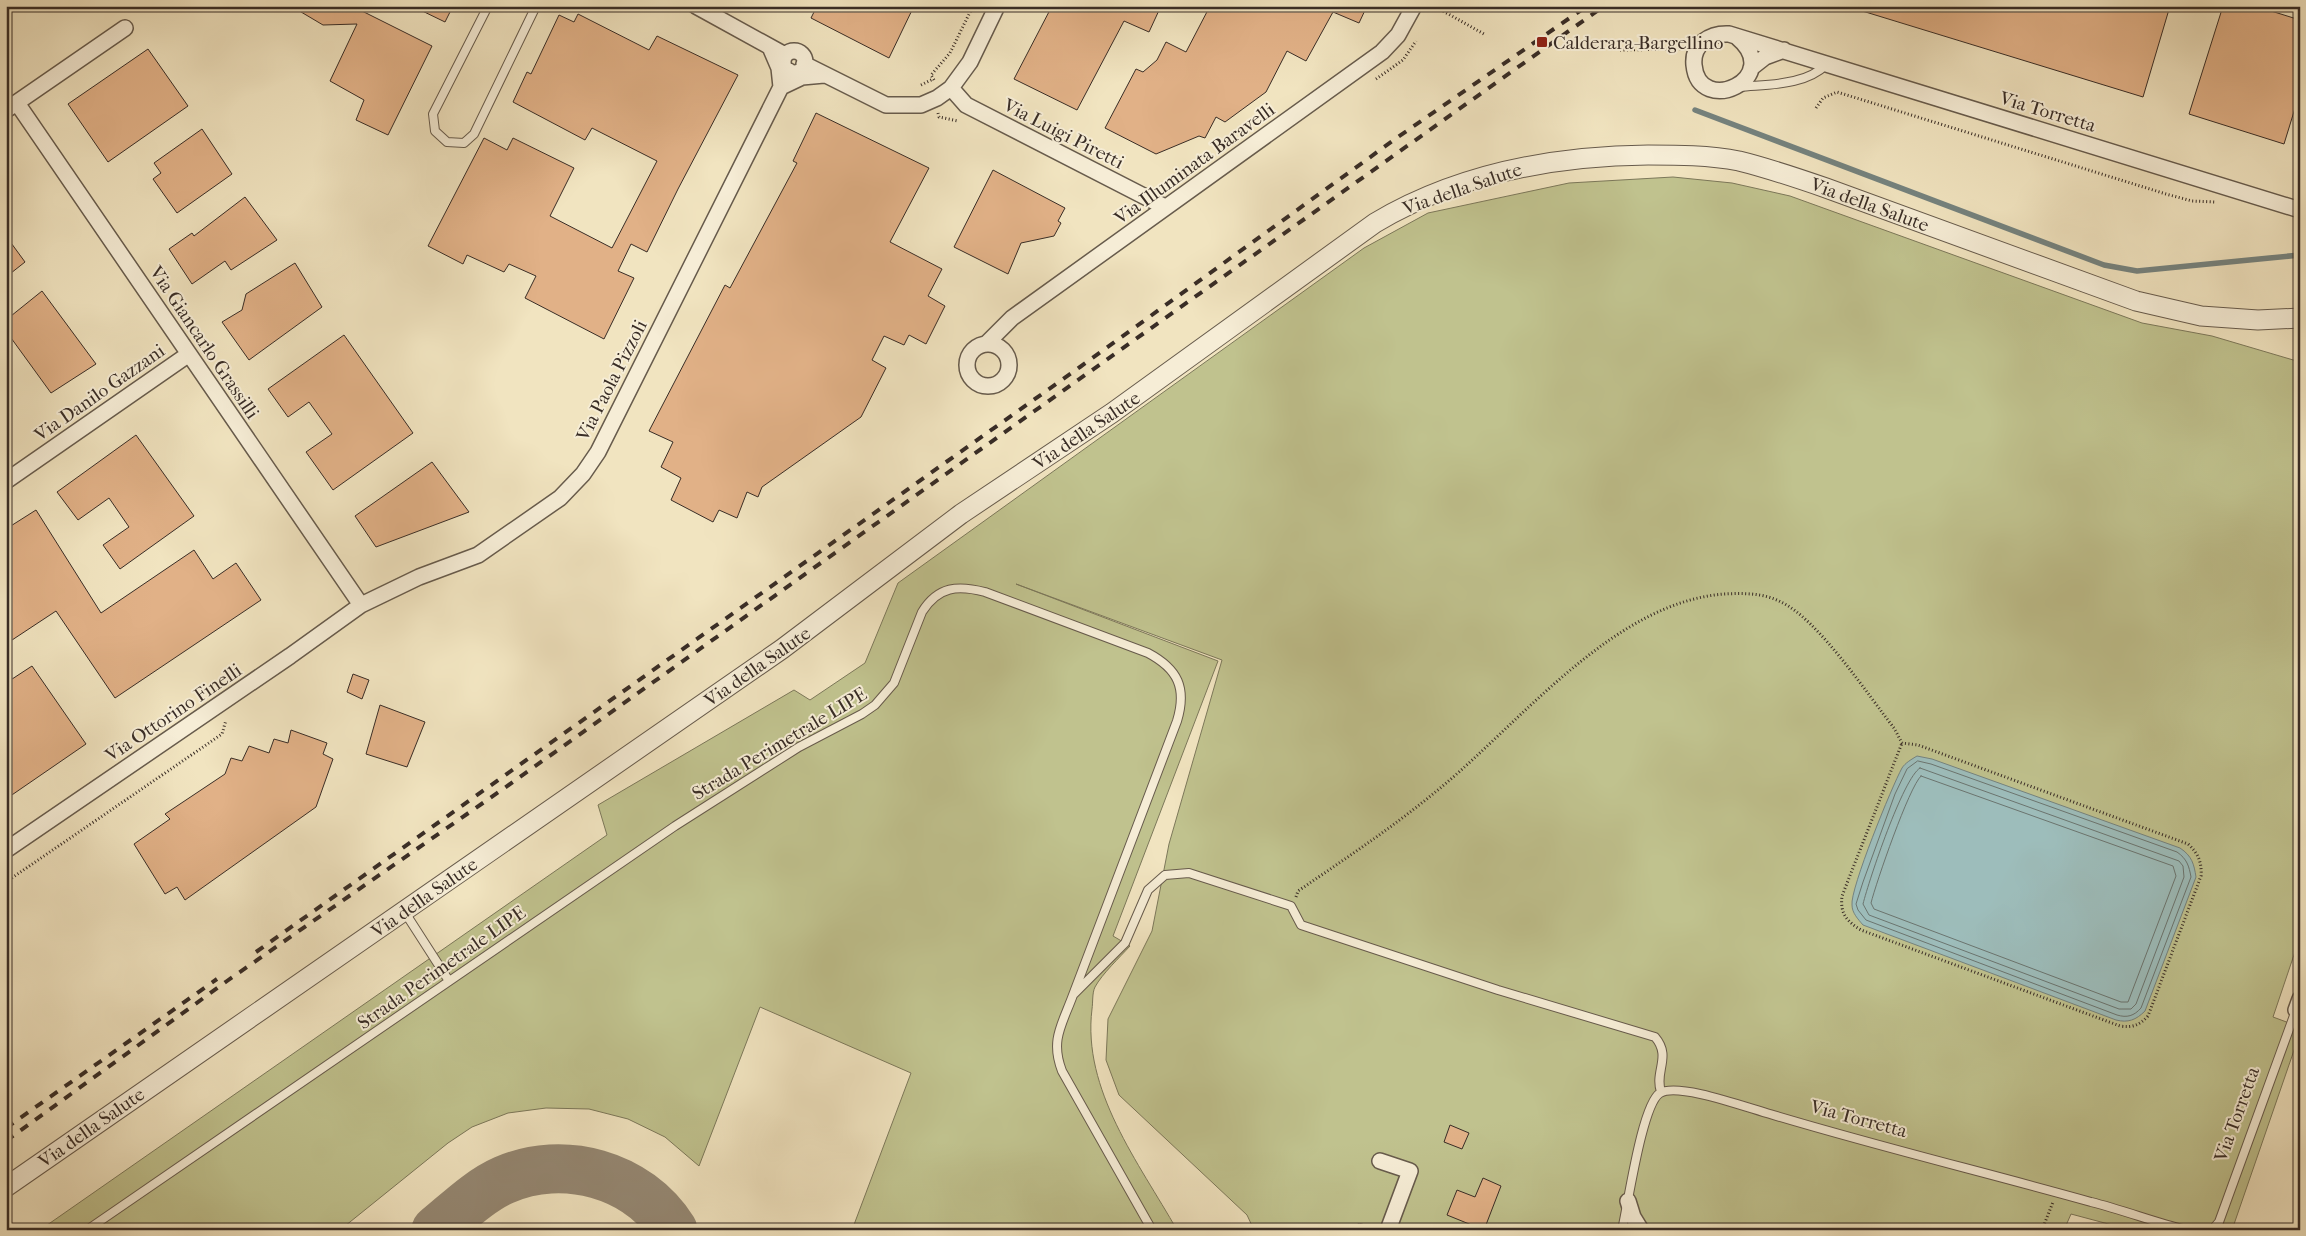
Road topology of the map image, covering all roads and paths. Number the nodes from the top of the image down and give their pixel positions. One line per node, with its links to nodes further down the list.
1 (488, 6): 2 (lane)
2 (536, 6)
3 (696, 6): 12 (street)
4 (973, 6): 26 (path)
5 (997, 6): 25 (street)
6 (1414, 6): 31 (street, Via Illuminata Baravelli)
7 (1434, 6): 10 (path)
8 (125, 28): 27 (street)
9 (1420, 33): 22 (path)
10 (1484, 34)
11 (1737, 38): 13 (street, Via Torretta); 15 (street, Via Torretta); 19 (street)
12 (770, 46): 16 (street); 23 (street)
13 (1697, 48): 14 (path); 24 (street)
14 (1620, 50)
15 (1784, 50): 18 (street, Via Torretta); 19 (street)
16 (785, 55): 17 (street); 20 (street)
17 (804, 64): 20 (street); 21 (street)
18 (1828, 64): 24 (lane); 32 (street, Via Torretta)
19 (1751, 68): 24 (street)
20 (789, 71): 23 (street, Via Paola Pizzoli)
21 (828, 75): 23 (street); 26 (street)
22 (1369, 84)
23 (781, 87): 37 (street, Via Paola Pizzoli)
24 (1737, 87)
25 (951, 88): 26 (street); 31 (street, Via Luigi Piretti)
26 (937, 98): 29 (path)
27 (12, 107): 35 (street, Via Giancarlo Grassilli)
28 (1816, 108): 30 (path)
29 (965, 122)
30 (2217, 202)
31 (1165, 206): 34 (street, Via Illuminata Baravelli)
32 (2300, 210)
33 (2300, 318): 43 (street, Via della Salute)
34 (986, 344)
35 (189, 354): 36 (street, Via Danilo Gazzani); 37 (street, Via Giancarlo Grassilli)
36 (6, 481)
37 (361, 605): 40 (street, Via Ottorino Finelli)
38 (232, 716): 41 (path)
39 (1902, 743): 39 (path); 42 (path)
40 (6, 850)
41 (6, 882)
42 (1291, 906): 45 (lane); 47 (lane)
43 (404, 910): 44 (lane); 49 (street, Via della Salute)
44 (448, 981): 45 (lane, Strada Perimetrale LIPE); 52 (lane, Strada Perimetrale LIPE)
45 (1073, 995): 53 (lane)
46 (2298, 1007): 59 (lane, Via Torretta)
47 (1661, 1092): 50 (lane, Via Torretta); 51 (lane)
48 (1380, 1161): 54 (street)
49 (6, 1187)
50 (2057, 1193): 57 (path); 58 (lane, Via Torretta)
51 (1628, 1201): 55 (lane); 56 (street)
52 (87, 1230)
53 (1152, 1230)
54 (1388, 1230)
55 (1622, 1230)
56 (1641, 1230)
57 (2042, 1230)
58 (2186, 1230)
59 (2212, 1230)

